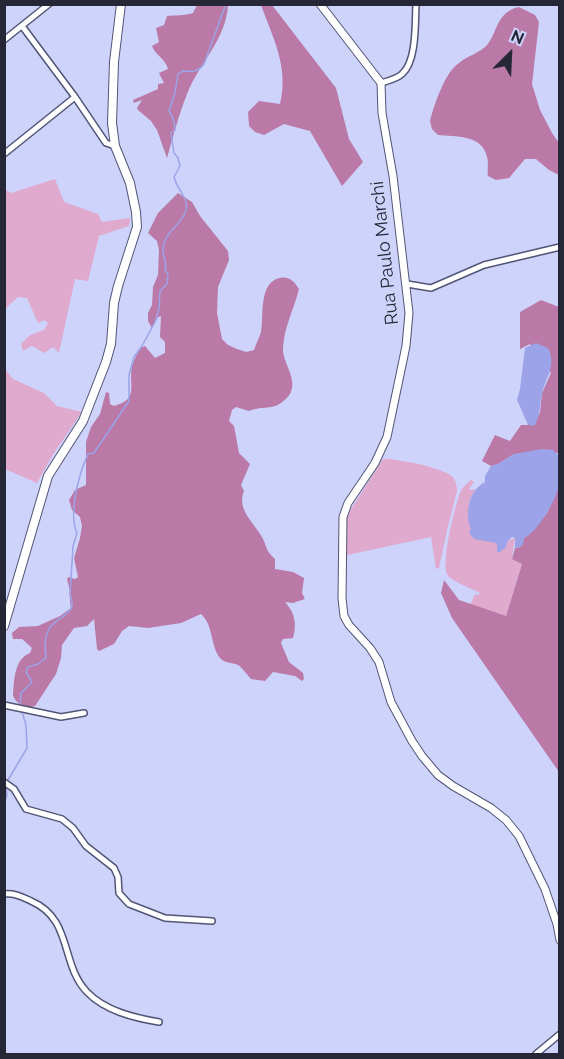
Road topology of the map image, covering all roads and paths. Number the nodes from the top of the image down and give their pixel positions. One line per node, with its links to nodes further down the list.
1 (49, 4): 5 (street)
2 (121, 4): 9 (main road)
3 (320, 4): 7 (street)
4 (416, 4): 7 (street)
5 (22, 26): 6 (street); 8 (street)
6 (4, 40)
7 (381, 83): 12 (street, Rua Paulo Marchi)
8 (75, 97): 9 (street); 10 (street)
9 (115, 146): 13 (main road)
10 (4, 154)
11 (560, 247): 12 (street)
12 (407, 284): 19 (street, Rua Paulo Marchi)
13 (4, 626)
14 (4, 705): 15 (street)
15 (84, 713)
16 (4, 782): 18 (street)
17 (4, 894): 20 (street)
18 (212, 921)
19 (560, 940)
20 (159, 1022)
21 (560, 1034): 22 (street)
22 (536, 1054)

